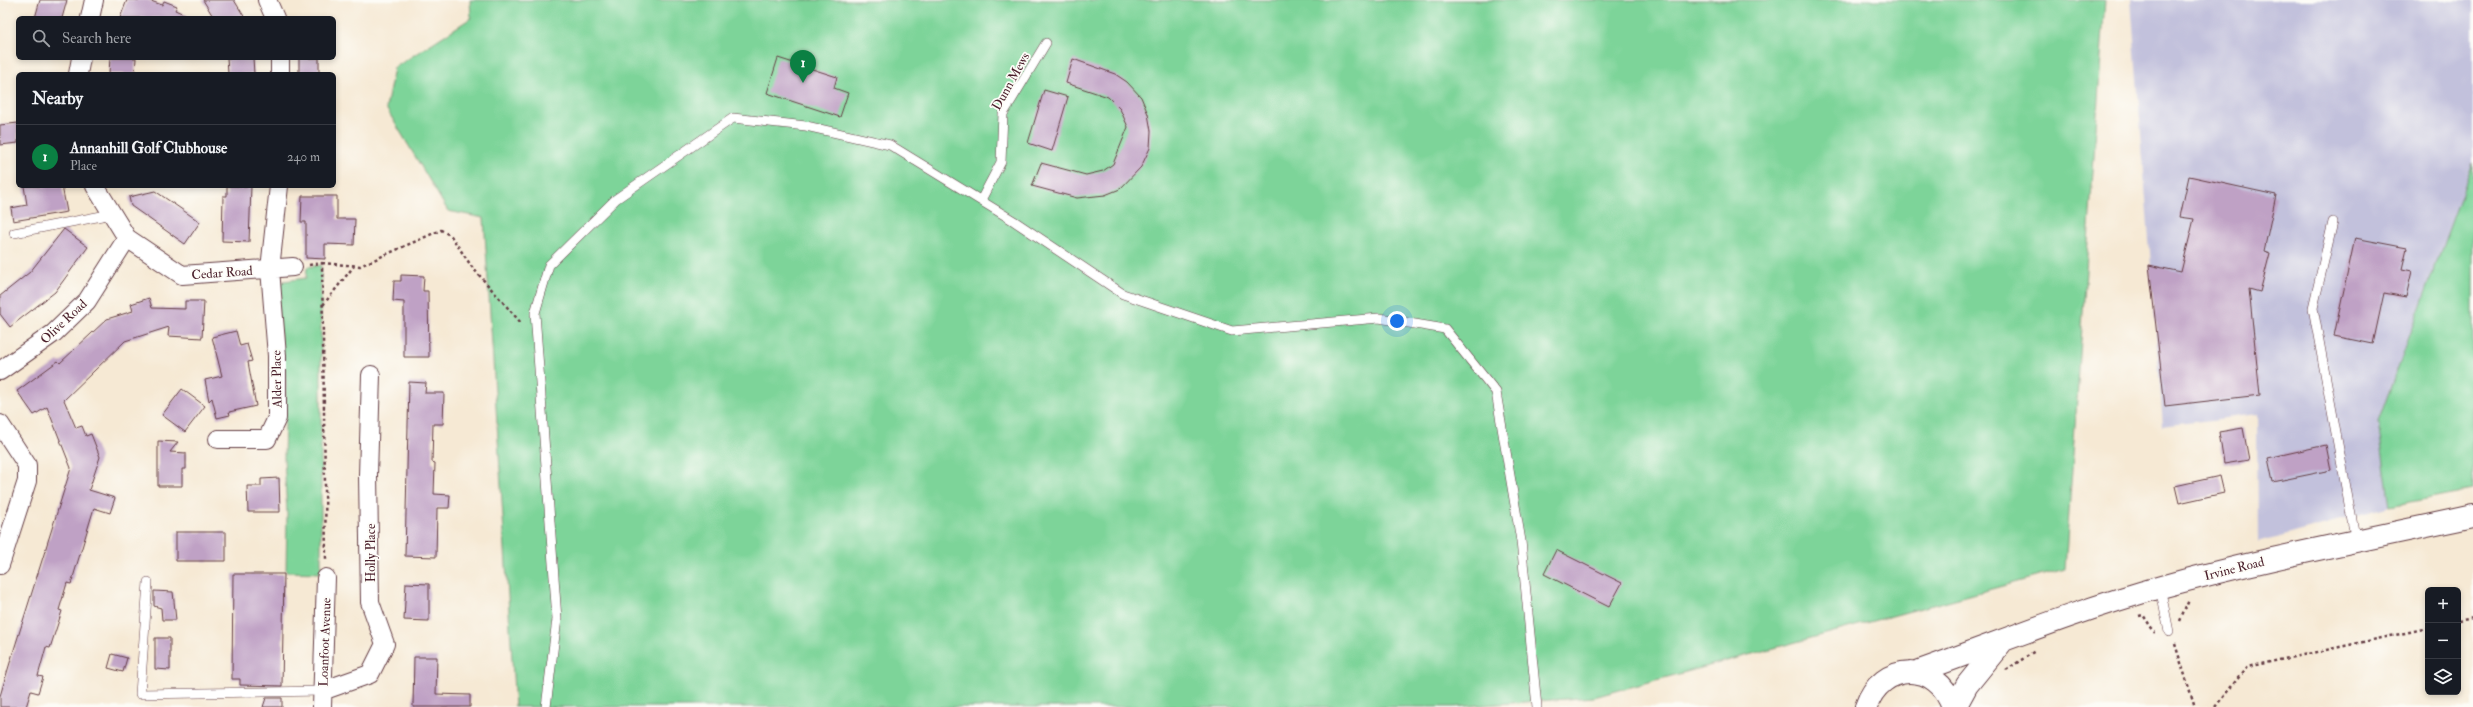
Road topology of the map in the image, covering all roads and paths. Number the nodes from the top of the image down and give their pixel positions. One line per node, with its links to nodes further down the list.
1 (94, 0): 3 (street)
2 (267, 0): 4 (street)
3 (90, 16)
4 (274, 16)
5 (1046, 43): 12 (lane, Dunn Mews)
6 (81, 60): 8 (street)
7 (280, 60): 9 (street)
8 (78, 72)
9 (280, 72)
10 (96, 188): 13 (street, Cedar Road)
11 (279, 188): 20 (street)
12 (981, 200): 22 (lane); 44 (lane)
13 (112, 214): 15 (lane); 16 (street, Cedar Road)
14 (2333, 222): 28 (lane)
15 (14, 232)
16 (127, 238): 20 (street, Cedar Road); 23 (street, Olive Road)
17 (322, 263): 18 (path); 19 (path); 21 (path)
18 (354, 266): 21 (path); 22 (path)
19 (293, 267): 20 (street, Cedar Road)
20 (270, 269): 26 (street, Alder Place)
21 (323, 305): 30 (path)
22 (537, 340): 43 (lane)
23 (0, 371)
24 (371, 375): 42 (street, Holly Place)
25 (0, 424): 29 (street)
26 (218, 439)
27 (2473, 516): 28 (main road, Irvine Road)
28 (2356, 542): 32 (main road, Irvine Road)
29 (0, 566)
30 (326, 578): 42 (street, Loanfoot Avenue)
31 (148, 582): 42 (lane)
32 (2160, 587): 37 (lane); 38 (main road, Irvine Road)
33 (2136, 616): 37 (path)
34 (2473, 618): 35 (path)
35 (2461, 620)
36 (2425, 629): 48 (path)
37 (2169, 632): 47 (path)
38 (2001, 643): 40 (main road, Irvine Road); 46 (main road)
39 (2037, 650): 41 (path)
40 (1917, 672): 45 (main road, Irvine Road); 46 (main road)
41 (1999, 674)
42 (322, 699)
43 (546, 707)
44 (1537, 707)
45 (1866, 707)
46 (1954, 707)
47 (2195, 707)
48 (2215, 707)

